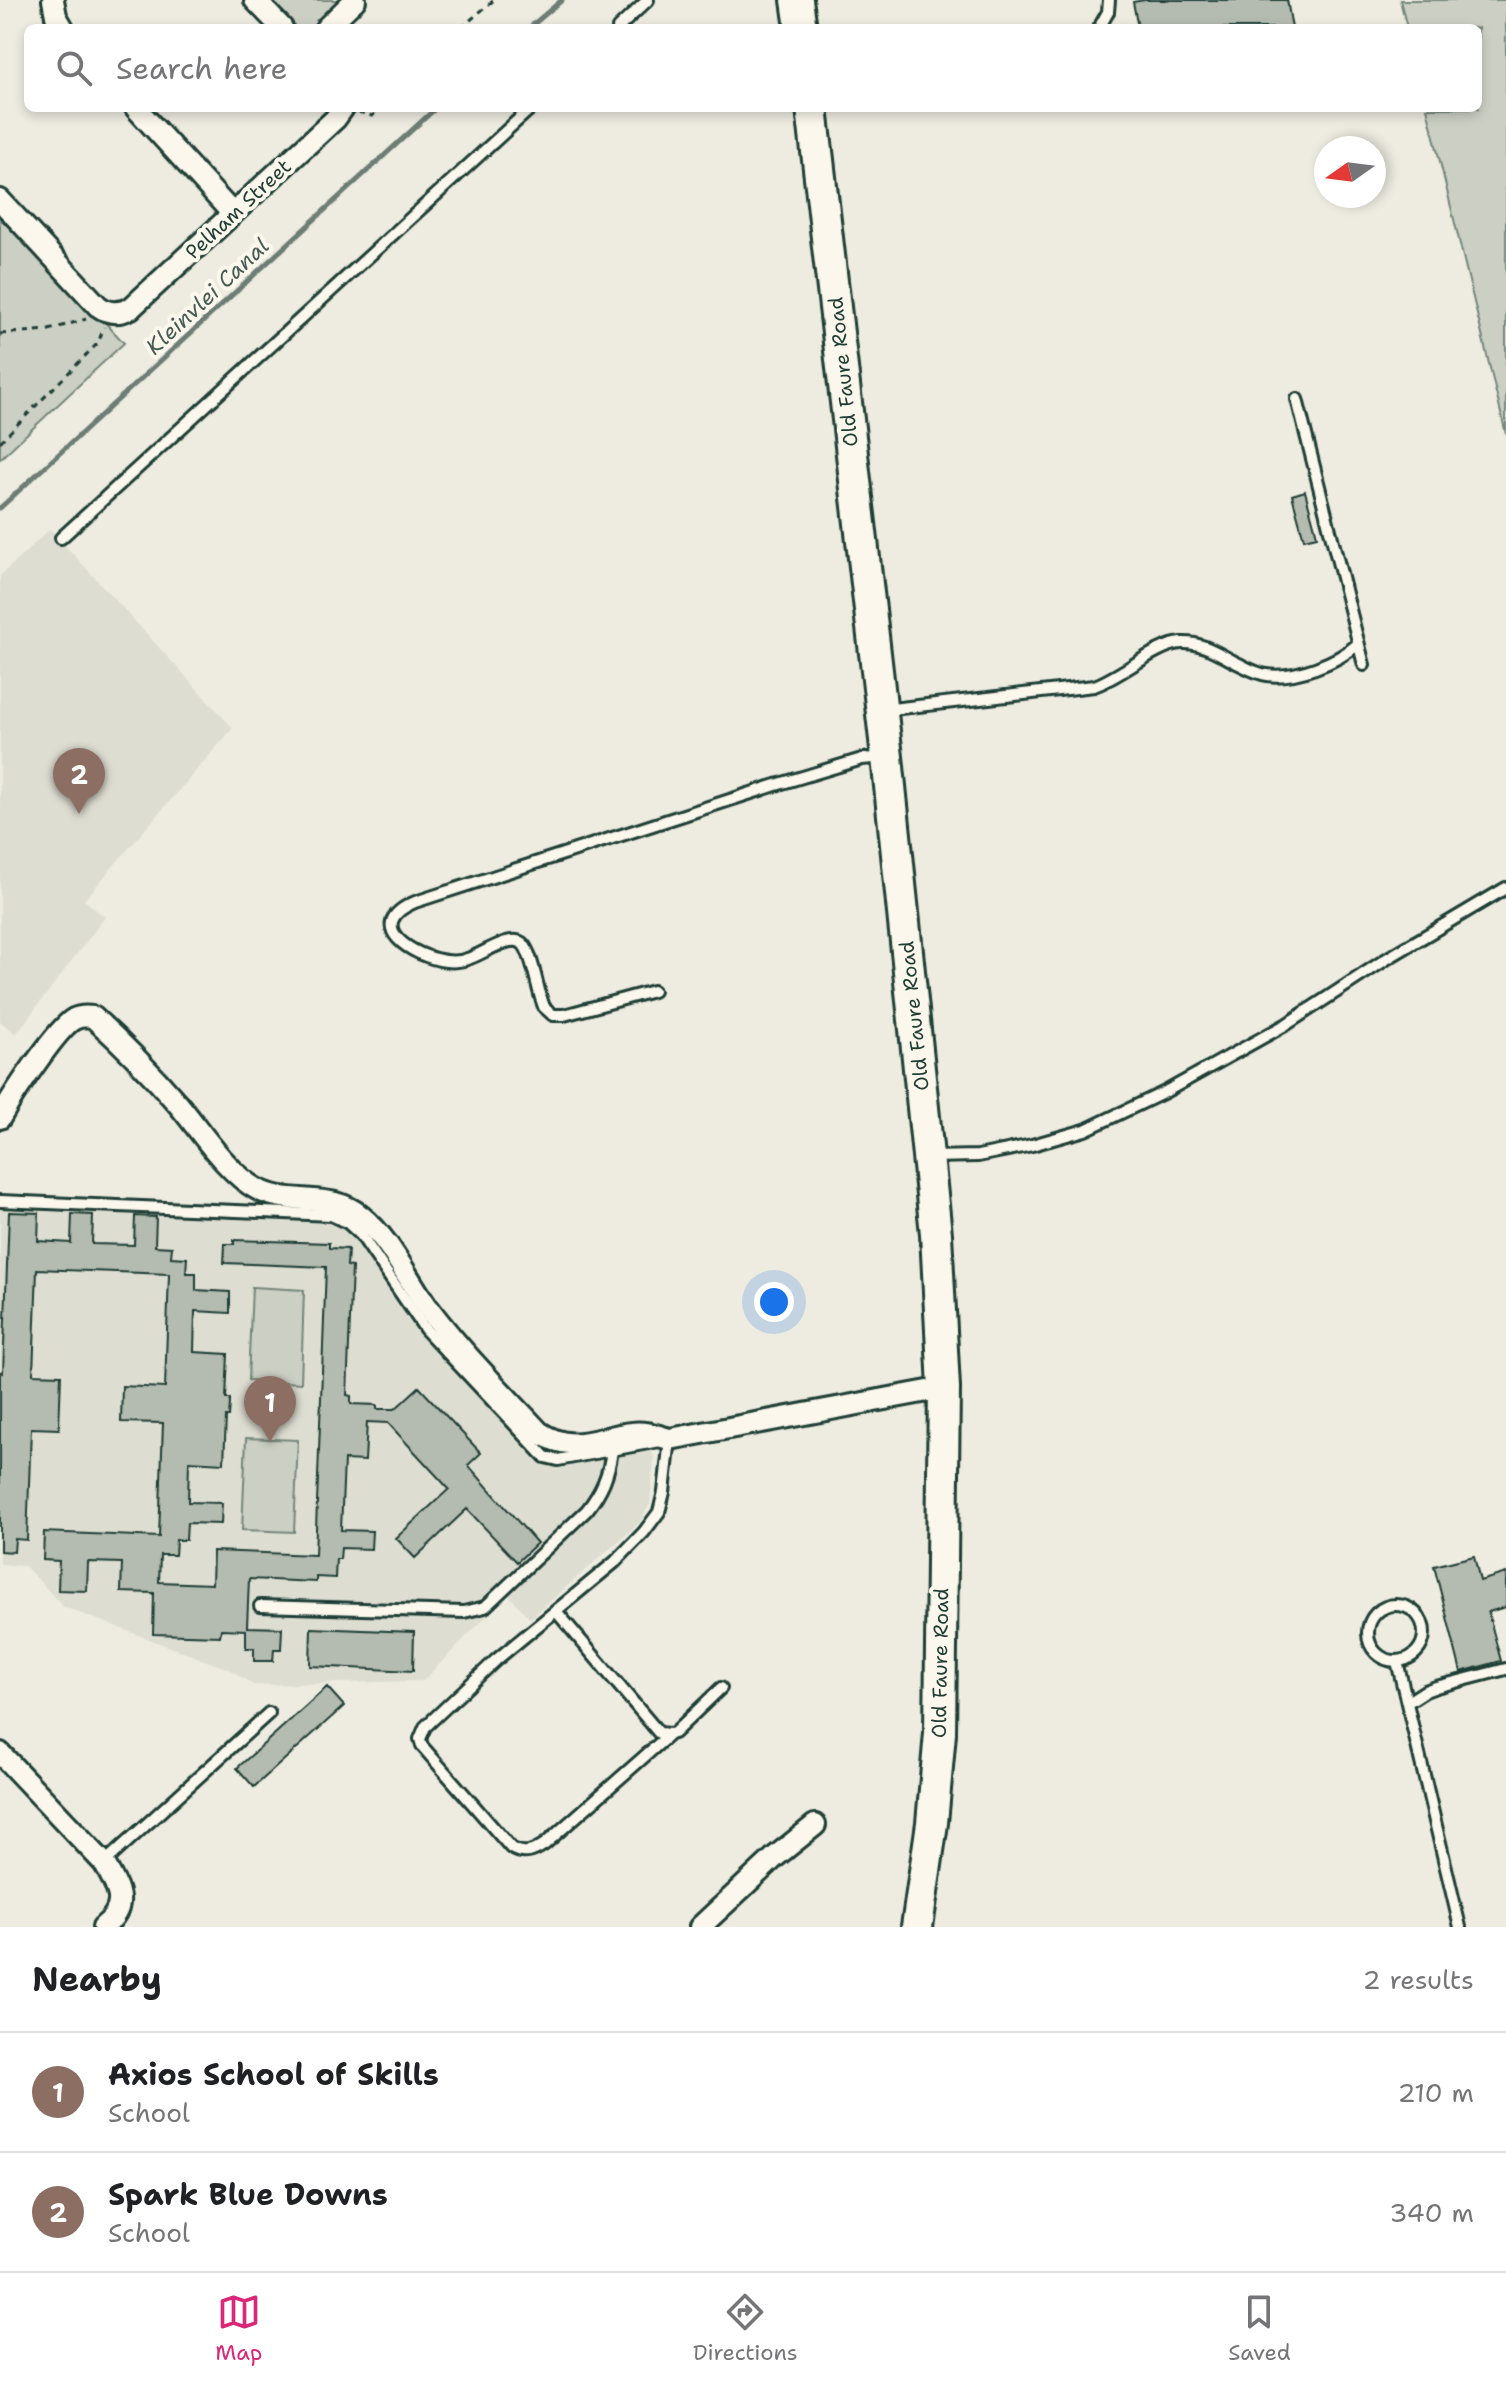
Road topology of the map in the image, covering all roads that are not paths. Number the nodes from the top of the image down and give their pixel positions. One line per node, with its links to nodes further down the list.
1 (53, 0): 7 (street)
2 (255, 0): 8 (street)
3 (355, 0): 9 (street)
4 (648, 0): 10 (lane)
5 (797, 0): 11 (main road)
6 (1109, 0): 12 (lane)
7 (61, 24)
8 (278, 24)
9 (330, 24)
10 (622, 24)
11 (800, 24)
12 (1101, 24)
13 (140, 112): 18 (street)
14 (347, 112): 18 (street, Pelham Street)
15 (527, 112): 20 (lane)
16 (812, 112): 23 (main road, Old Faure Road)
17 (0, 200): 18 (street, Pelham Street)
18 (232, 213)
19 (1297, 399): 21 (lane)
20 (61, 538)
21 (1358, 644): 22 (lane); 23 (lane)
22 (1364, 665)
23 (881, 710): 24 (main road, Old Faure Road)
24 (887, 757): 26 (lane); 28 (main road, Old Faure Road)
25 (1506, 888): 28 (lane)
26 (653, 991)
27 (0, 1118): 31 (street)
28 (928, 1157): 30 (main road, Old Faure Road)
29 (0, 1201): 32 (lane)
30 (944, 1388): 31 (street); 46 (main road, Old Faure Road)
31 (670, 1439): 32 (lane); 34 (lane)
32 (612, 1450): 33 (lane)
33 (260, 1606)
34 (556, 1611): 40 (lane); 40 (lane)
35 (1397, 1661): 35 (lane); 38 (lane)
36 (1506, 1669): 38 (lane)
37 (721, 1688): 40 (lane)
38 (1408, 1702): 47 (lane)
39 (269, 1713): 43 (lane)
40 (670, 1734)
41 (0, 1753): 43 (street)
42 (815, 1825): 45 (street)
43 (104, 1863): 44 (street)
44 (103, 1927)
45 (700, 1927)
46 (917, 1927)
47 (1460, 1927)

